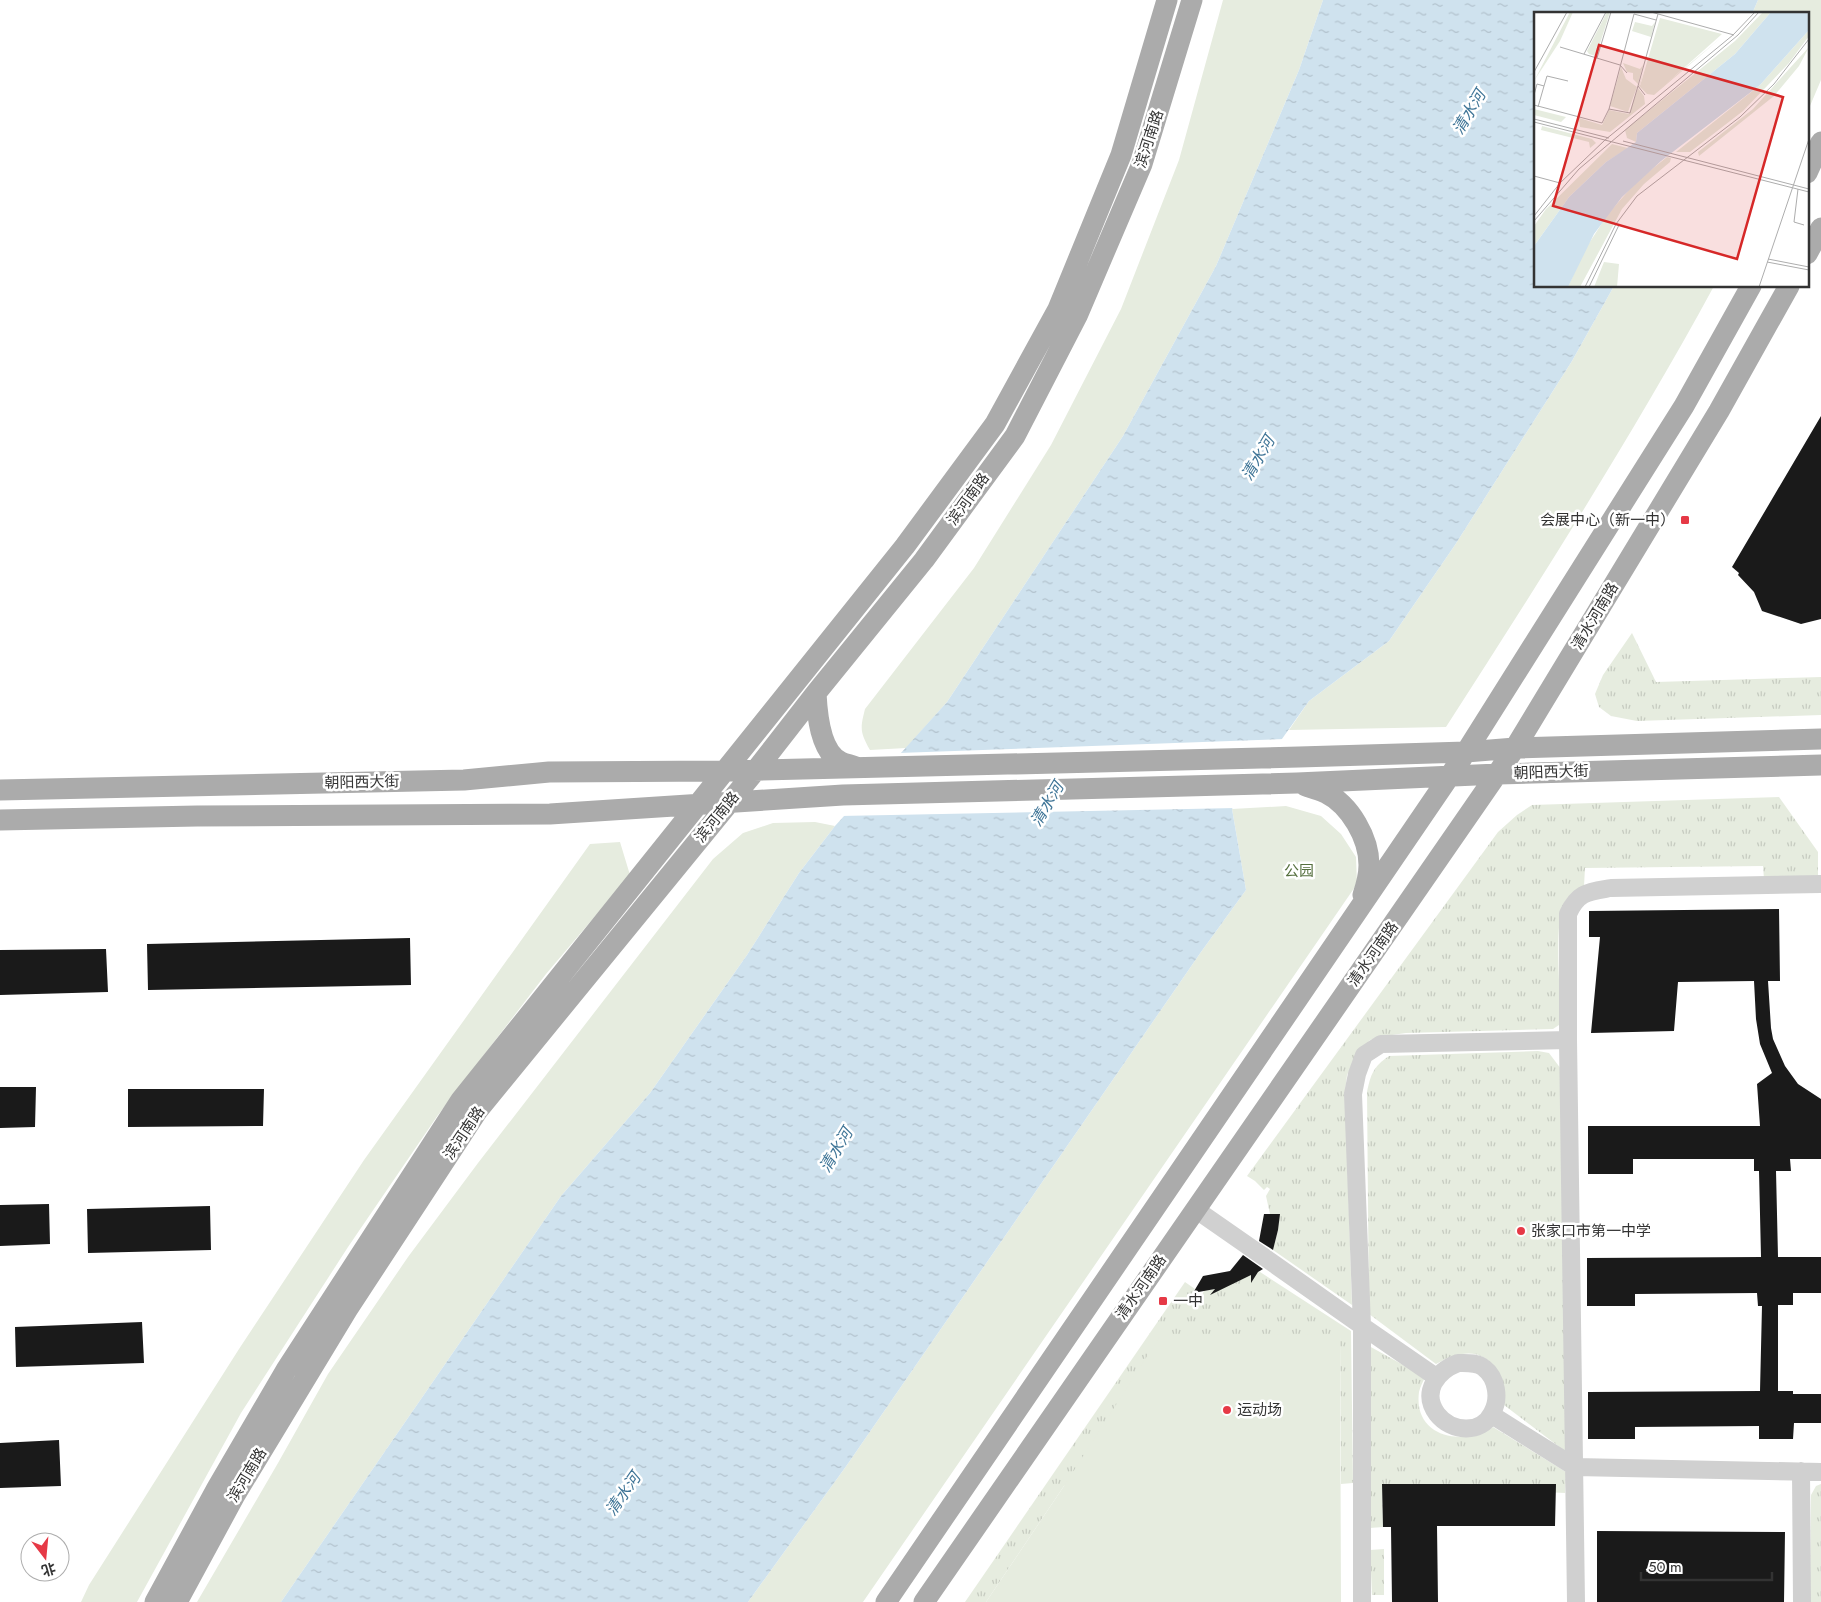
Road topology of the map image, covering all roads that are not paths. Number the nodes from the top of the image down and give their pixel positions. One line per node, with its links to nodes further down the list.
1 (1167, 0): 16 (main road, 滨河南路)
2 (1192, 0): 9 (main road, 滨河南路)
3 (1821, 142): 4 (main road)
4 (1808, 171)
5 (1820, 233): 6 (main road)
6 (1808, 252)
7 (1750, 288): 12 (main road)
8 (1788, 288): 11 (main road, 清水河南路)
9 (816, 693): 14 (main road); 15 (main road, 滨河南路)
10 (1821, 739): 11 (main road, 朝阳西大街)
11 (1515, 748): 12 (main road, 朝阳西大街); 17 (main road, 清水河南路)
12 (1466, 752): 14 (main road, 朝阳西大街); 18 (main road)
13 (1821, 765): 17 (main road, 朝阳西大街)
14 (861, 768): 15 (main road, 朝阳西大街)
15 (756, 770): 16 (main road, 朝阳西大街); 21 (main road, 滨河南路)
16 (724, 771): 20 (main road, 朝阳西大街); 22 (main road, 滨河南路)
17 (1498, 774): 18 (main road, 朝阳西大街); 27 (main road, 清水河南路)
18 (1449, 777): 19 (main road, 朝阳西大街); 25 (main road)
19 (1289, 783): 21 (main road, 朝阳西大街); 25 (main road)
20 (0, 790)
21 (729, 802): 22 (main road, 朝阳西大街); 35 (main road, 滨河南路)
22 (698, 803): 23 (main road); 34 (main road, 滨河南路)
23 (0, 820)
24 (1821, 884): 26 (lane)
25 (1361, 906): 36 (main road)
26 (1568, 1040): 28 (lane); 31 (lane)
27 (1195, 1209): 28 (lane); 37 (main road, 清水河南路)
28 (1362, 1326): 29 (lane); 38 (lane)
29 (1436, 1377): 30 (lane); 30 (lane)
30 (1492, 1415): 31 (lane)
31 (1575, 1467): 32 (lane); 39 (lane)
32 (1801, 1471): 33 (lane); 40 (lane)
33 (1821, 1472)
34 (155, 1602)
35 (177, 1602)
36 (886, 1602)
37 (924, 1602)
38 (1362, 1602)
39 (1576, 1602)
40 (1802, 1602)

